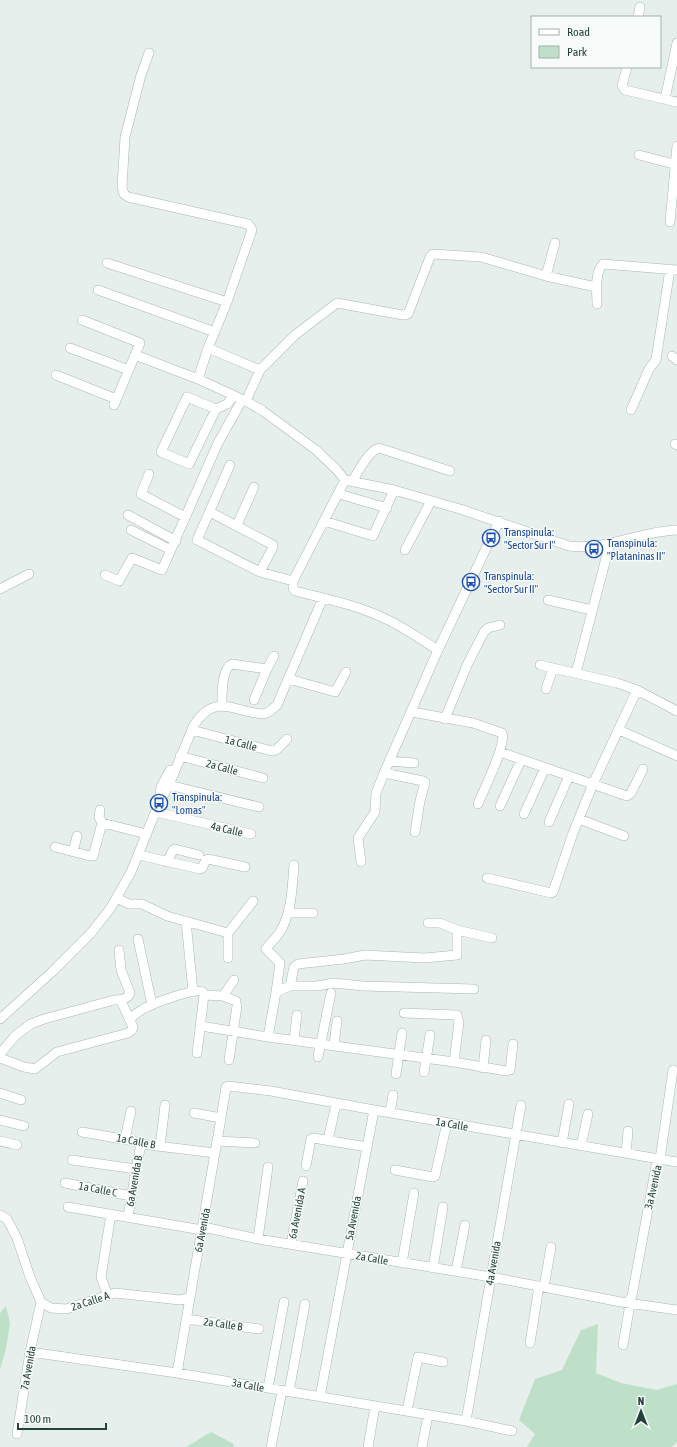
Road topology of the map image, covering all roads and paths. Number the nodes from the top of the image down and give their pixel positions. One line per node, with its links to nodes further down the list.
1 (640, 7): 2 (street)
2 (638, 16)
3 (677, 44): 6 (street)
4 (149, 53): 18 (street)
5 (627, 68): 6 (street)
6 (665, 100): 7 (street)
7 (677, 102)
8 (677, 146): 10 (street)
9 (639, 155): 10 (street)
10 (676, 165): 11 (street)
11 (670, 222)
12 (555, 243): 15 (street)
13 (107, 263): 18 (street)
14 (674, 270): 16 (street); 31 (street)
15 (546, 276): 16 (street); 26 (street)
16 (596, 287): 19 (street)
17 (98, 290): 21 (street)
18 (227, 302): 21 (street)
19 (597, 304)
20 (82, 320): 24 (street)
21 (215, 332): 23 (street)
22 (70, 348): 25 (street)
23 (208, 348): 26 (street); 28 (street)
24 (135, 355): 25 (street); 28 (street)
25 (129, 370): 27 (street)
26 (260, 370): 29 (street)
27 (56, 375)
28 (198, 379): 29 (street)
29 (241, 399): 30 (street); 35 (street); 43 (street)
30 (216, 409): 30 (street)
31 (631, 410)
32 (230, 465): 41 (street)
33 (450, 471): 35 (street)
34 (149, 474): 43 (street)
35 (348, 481): 37 (street); 38 (street)
36 (254, 487): 46 (street)
37 (394, 490): 39 (street); 40 (street)
38 (339, 494): 40 (street); 44 (street)
39 (431, 501): 45 (street); 52 (street)
40 (387, 508): 44 (street)
41 (210, 512): 46 (street); 53 (street)
42 (128, 515): 49 (street)
43 (185, 517): 49 (street)
44 (324, 521): 56 (street)
45 (499, 521): 50 (street); 62 (street)
46 (237, 525): 53 (street)
47 (131, 530): 51 (street)
48 (677, 530): 50 (street)
49 (176, 541): 51 (street)
50 (610, 543): 60 (street)
51 (171, 550): 55 (street)
52 (405, 550)
53 (260, 572): 56 (street)
54 (29, 574): 57 (street)
55 (105, 575)
56 (293, 581): 58 (street)
57 (0, 589)
58 (323, 598): 62 (street); 69 (street)
59 (548, 600): 60 (street)
60 (592, 610): 68 (street)
61 (500, 625): 76 (street)
62 (438, 650): 75 (street)
63 (274, 656): 66 (street)
64 (540, 665): 65 (street)
65 (553, 668): 68 (street); 70 (street)
66 (267, 669): 72 (street); 73 (street)
67 (346, 672): 69 (street)
68 (576, 673): 71 (street)
69 (289, 679): 73 (street)
70 (546, 689)
71 (637, 690): 74 (street); 78 (street)
72 (254, 700)
73 (222, 706): 77 (street)
74 (677, 711)
75 (412, 712): 76 (street); 84 (street)
76 (445, 719): 80 (street)
77 (192, 730): 79 (street, 1a Calle); 81 (street)
78 (618, 730): 82 (street); 93 (street)
79 (287, 738)
80 (500, 752): 83 (street); 95 (street)
81 (180, 756): 86 (street); 91 (street, 2a Calle)
82 (677, 756)
83 (521, 760): 87 (street); 96 (street)
84 (389, 761): 85 (street); 89 (street)
85 (414, 763)
86 (175, 767): 92 (street); 94 (street)
87 (545, 768): 90 (street); 100 (street)
88 (643, 769): 93 (street)
89 (384, 773): 104 (street); 114 (street)
90 (569, 776): 93 (street); 102 (street)
91 (263, 778)
92 (169, 784): 94 (street); 97 (street)
93 (593, 784): 101 (street)
94 (160, 800): 99 (street)
95 (478, 804)
96 (500, 806)
97 (259, 807)
98 (100, 810): 103 (street)
99 (156, 812): 105 (street); 106 (street, 4a Calle)
100 (524, 814)
101 (579, 819): 108 (street); 117 (street)
102 (549, 822)
103 (102, 823): 105 (street); 110 (street)
104 (415, 832)
105 (147, 834): 111 (street)
106 (251, 834)
107 (77, 836): 110 (street)
108 (624, 836)
109 (55, 847): 110 (street)
110 (73, 852)
111 (138, 855): 113 (street); 118 (street)
112 (199, 855): 113 (street)
113 (167, 862): 116 (street)
114 (361, 862)
115 (294, 865): 121 (street)
116 (245, 867)
117 (487, 878)
118 (117, 898): 122 (street); 142 (street)
119 (253, 900): 125 (street)
120 (313, 913): 121 (street)
121 (288, 914): 134 (street)
122 (186, 921): 125 (street); 133 (street)
123 (428, 922): 124 (street)
124 (457, 930): 126 (street); 131 (street)
125 (228, 933): 129 (street)
126 (492, 938)
127 (138, 939): 139 (street)
128 (119, 950): 138 (street)
129 (228, 958)
130 (234, 980): 137 (street)
131 (290, 986): 132 (street); 134 (street)
132 (474, 989)
133 (192, 992): 136 (street); 139 (street)
134 (276, 992): 149 (street)
135 (331, 993): 152 (street)
136 (204, 995): 137 (street); 145 (street)
137 (223, 996): 146 (street)
138 (121, 1001): 143 (street); 156 (street)
139 (152, 1005): 143 (street)
140 (404, 1013): 162 (street)
141 (297, 1015): 150 (street)
142 (0, 1019)
143 (130, 1019): 159 (street)
144 (337, 1021): 154 (street)
145 (201, 1026): 146 (street); 155 (street)
146 (234, 1031): 149 (street); 161 (street)
147 (402, 1034): 157 (street)
148 (430, 1035): 160 (street)
149 (268, 1037): 150 (street)
150 (294, 1040): 152 (street)
151 (486, 1040): 163 (street)
152 (321, 1044): 154 (street); 158 (street)
153 (513, 1044): 163 (street)
154 (334, 1045): 157 (street)
155 (197, 1053)
156 (0, 1054)
157 (398, 1054): 160 (street); 166 (street)
158 (318, 1057)
159 (0, 1058)
160 (426, 1058): 162 (street); 165 (street)
161 (229, 1060)
162 (454, 1062): 163 (street)
163 (483, 1068)
164 (673, 1070): 200 (street, 3a Avenida)
165 (424, 1072)
166 (396, 1074)
167 (227, 1087): 171 (street, 1a Calle); 180 (street, 6a Avenida)
168 (0, 1094): 170 (street)
169 (393, 1095): 178 (street)
170 (21, 1100)
171 (336, 1104): 175 (street, 1a Calle); 188 (street)
172 (569, 1104): 192 (street)
173 (165, 1105): 195 (street)
174 (521, 1105): 186 (street, 4a Avenida)
175 (374, 1110): 178 (street, 1a Calle); 197 (street, 5a Avenida)
176 (131, 1111): 187 (street)
177 (194, 1112): 180 (street)
178 (390, 1113): 182 (street, 1a Calle)
179 (588, 1114): 196 (street)
180 (221, 1118): 190 (street, 6a Avenida)
181 (0, 1120): 183 (street)
182 (447, 1123): 186 (street, 1a Calle); 206 (street)
183 (24, 1126)
184 (628, 1131): 199 (street)
185 (82, 1132): 187 (street, 1a Calle B)
186 (516, 1135): 192 (street, 1a Calle); 225 (street, 4a Avenida)
187 (125, 1139): 193 (street, 1a Calle B)
188 (328, 1140): 197 (street); 203 (street)
189 (0, 1141): 194 (street)
190 (217, 1141): 191 (street); 198 (street, 6a Avenida)
191 (255, 1143)
192 (562, 1143): 196 (street, 1a Calle)
193 (141, 1144): 195 (street, 1a Calle B); 205 (street, 6a Avenida B)
194 (17, 1145)
195 (160, 1146): 198 (street, 1a Calle B)
196 (581, 1146): 199 (street, 1a Calle)
197 (366, 1147): 221 (street, 5a Avenida)
198 (215, 1153): 217 (street, 6a Avenida)
199 (626, 1153): 200 (street, 1a Calle)
200 (660, 1159): 202 (street, 1a Calle); 231 (street, 3a Avenida)
201 (72, 1160): 205 (street)
202 (677, 1162)
203 (306, 1166)
204 (268, 1167): 218 (street)
205 (136, 1169): 210 (street, 6a Avenida B)
206 (395, 1170)
207 (303, 1181): 219 (street, 6a Avenida A)
208 (65, 1183): 210 (street, 1a Calle C)
209 (414, 1193): 222 (street)
210 (131, 1196): 215 (street, 6a Avenida B)
211 (443, 1206): 223 (street)
212 (68, 1207): 213 (street, 2a Calle)
213 (111, 1214): 215 (street, 2a Calle); 227 (street)
214 (0, 1215): 229 (street)
215 (128, 1217): 217 (street, 2a Calle)
216 (466, 1225): 224 (street)
217 (202, 1230): 218 (street, 2a Calle); 228 (street, 6a Avenida)
218 (258, 1239): 219 (street, 2a Calle)
219 (291, 1244): 221 (street, 2a Calle)
220 (551, 1247): 226 (street)
221 (347, 1253): 222 (street, 2a Calle); 243 (street, 5a Avenida)
222 (402, 1263): 223 (street, 2a Calle)
223 (432, 1268): 224 (street, 2a Calle)
224 (456, 1271): 225 (street, 2a Calle)
225 (491, 1277): 226 (street, 2a Calle); 247 (street, 4a Avenida)
226 (541, 1287): 231 (street, 2a Calle); 236 (street)
227 (107, 1294): 228 (street, 2a Calle A); 229 (street, 2a Calle A)
228 (189, 1298): 234 (street, 6a Avenida)
229 (41, 1302): 238 (street, 7a Avenida)
230 (284, 1302): 241 (street)
231 (628, 1302): 233 (street, 2a Calle); 237 (street, 3a Avenida)
232 (305, 1304): 242 (street)
233 (677, 1310)
234 (186, 1319): 235 (street, 2a Calle B); 240 (street, 6a Avenida)
235 (259, 1330)
236 (530, 1343)
237 (623, 1345)
238 (30, 1352): 240 (street, 3a Calle); 249 (street, 7a Avenida)
239 (443, 1362): 245 (street)
240 (177, 1373): 241 (street, 3a Calle)
241 (268, 1388): 242 (street, 3a Calle)
242 (285, 1391): 243 (street, 3a Calle); 250 (street)
243 (320, 1397): 244 (street, 3a Calle)
244 (375, 1406): 245 (street, 3a Calle); 251 (street)
245 (407, 1411): 246 (street, 3a Calle)
246 (428, 1415): 247 (street, 3a Calle); 252 (street)
247 (466, 1421): 248 (street, 3a Calle)
248 (512, 1432)
249 (17, 1434)
250 (271, 1447)
251 (368, 1447)
252 (422, 1447)

